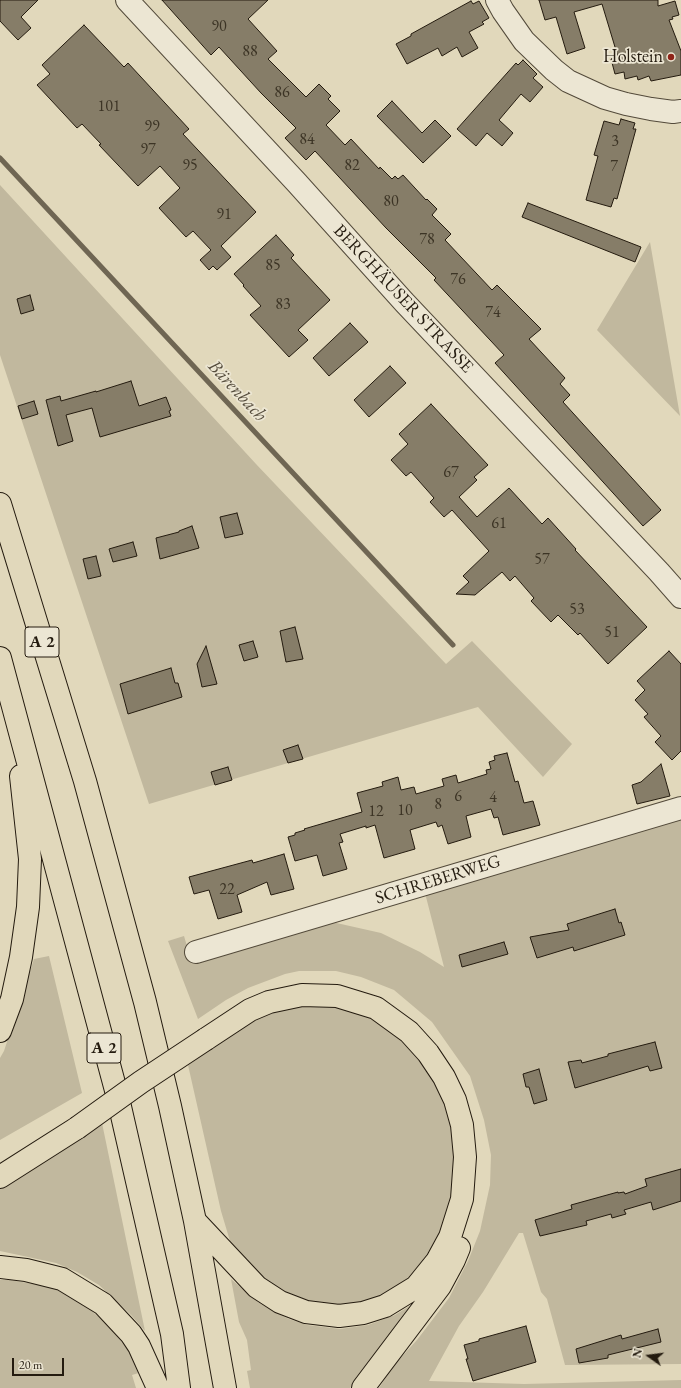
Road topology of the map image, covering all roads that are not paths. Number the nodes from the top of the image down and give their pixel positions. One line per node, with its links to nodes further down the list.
1 (126, 0): 5 (street, BERGHÄUSER STRASSE)
2 (497, 0): 3 (street)
3 (681, 111)
4 (0, 504): 15 (highway, A 2)
5 (681, 597)
6 (0, 658): 7 (highway, A 2)
7 (15, 711): 10 (highway); 18 (highway, A 2)
8 (681, 808): 9 (street, SCHREBERWEG)
9 (196, 952)
10 (0, 1031)
11 (204, 1034): 12 (highway); 15 (highway); 20 (highway)
12 (76, 1122): 13 (highway); 14 (highway)
13 (0, 1165)
14 (0, 1178)
15 (195, 1221): 19 (highway, A 2)
16 (0, 1267): 17 (highway)
17 (158, 1388)
18 (180, 1388)
19 (225, 1388)
20 (362, 1388)

